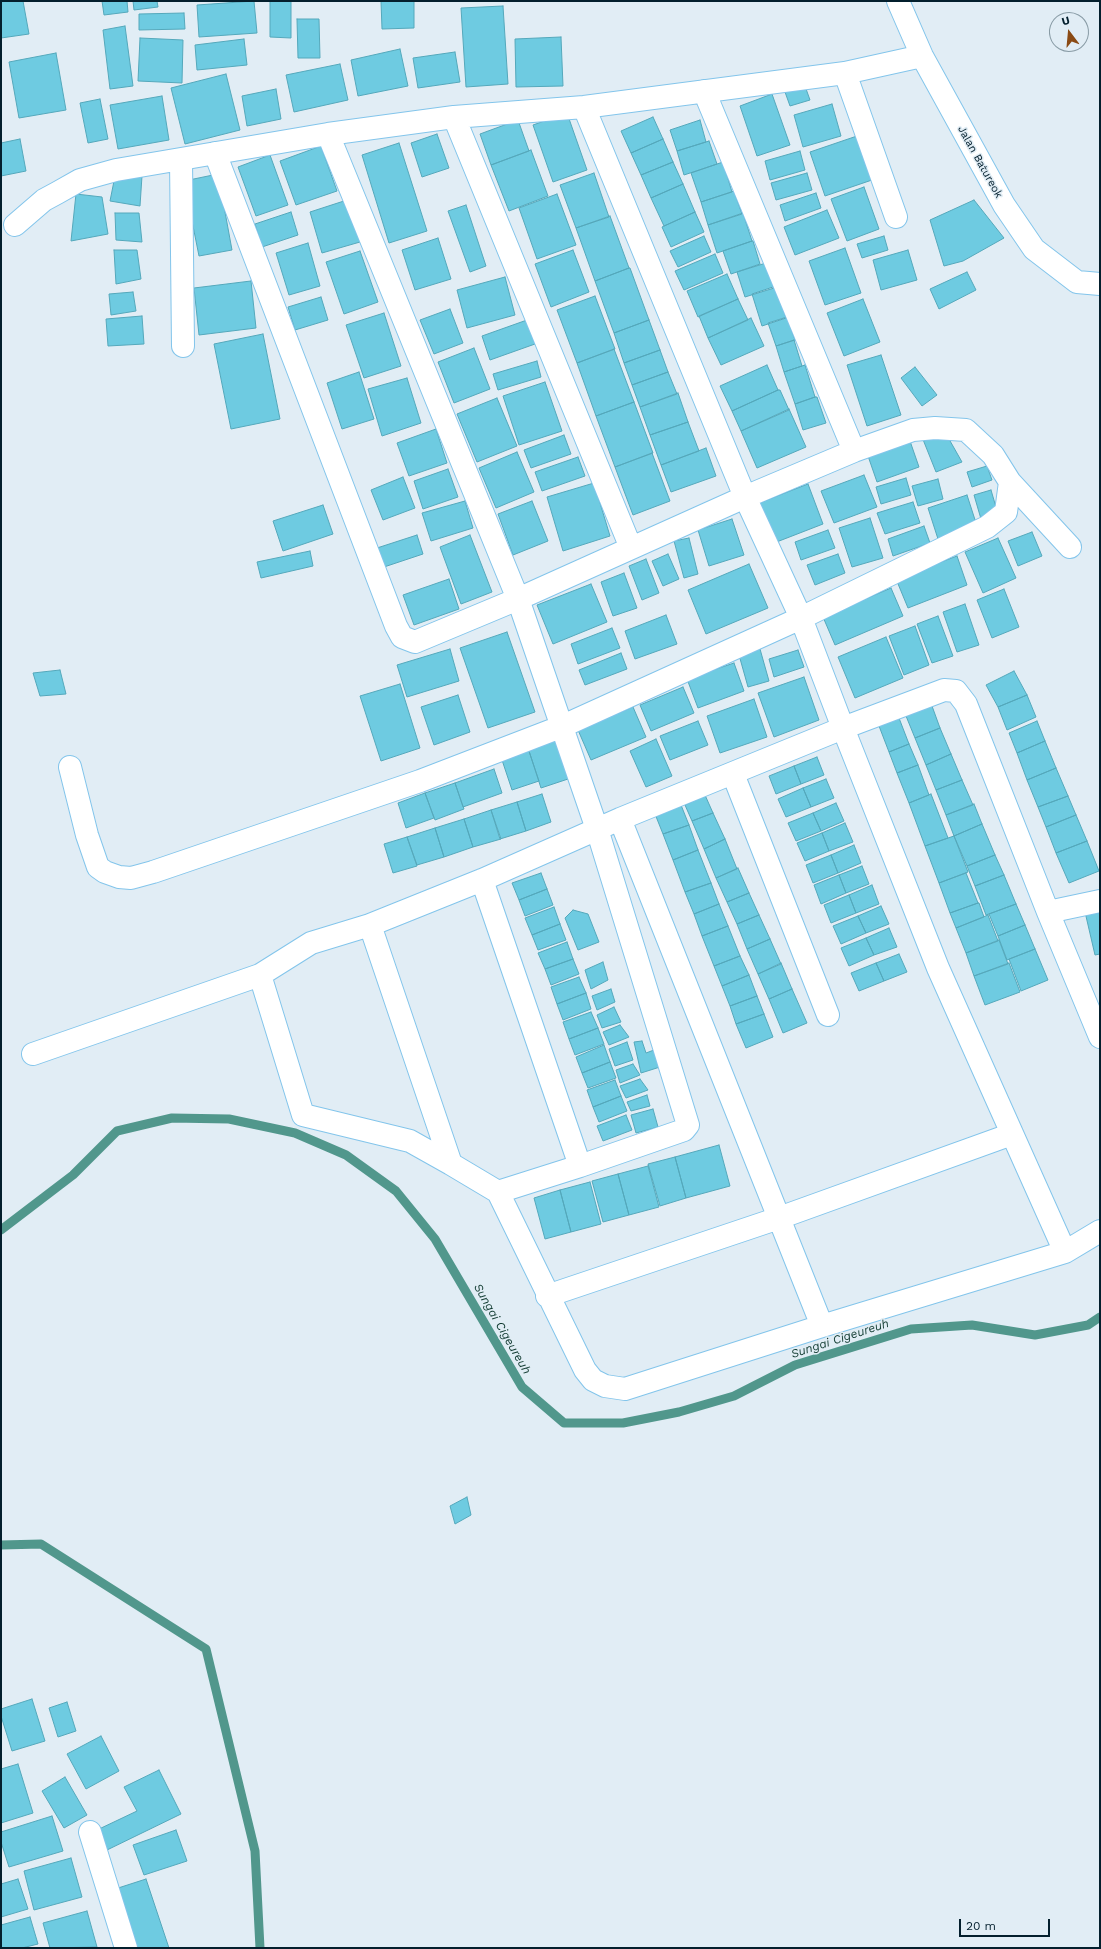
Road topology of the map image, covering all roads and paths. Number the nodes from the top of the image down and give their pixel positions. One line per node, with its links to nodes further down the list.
1 (898, 1): 2 (street, Jalan Batureok)
2 (922, 56): 3 (street); 12 (street, Jalan Batureok)
3 (845, 73): 4 (street); 10 (street)
4 (704, 91): 5 (street); 14 (street)
5 (584, 107): 6 (street); 16 (street)
6 (454, 116): 7 (street); 17 (street)
7 (328, 134): 8 (street); 19 (street)
8 (215, 153): 9 (street); 19 (street)
9 (181, 160): 11 (street); 13 (street)
10 (896, 217)
11 (15, 225)
12 (1100, 284)
13 (183, 346)
14 (854, 451): 15 (street); 16 (street)
15 (1010, 482): 18 (street); 20 (street)
16 (745, 497): 17 (street); 20 (street)
17 (631, 548): 19 (street)
18 (1070, 548)
19 (518, 599): 21 (street)
20 (801, 618): 21 (street); 22 (street)
21 (562, 726): 23 (street); 26 (street)
22 (843, 728): 24 (street); 29 (street); 35 (street)
23 (70, 768)
24 (733, 774): 25 (street); 32 (street)
25 (620, 819): 26 (street); 39 (street)
26 (597, 829): 27 (street); 37 (street)
27 (482, 880): 30 (street); 37 (street)
28 (1100, 901): 29 (street)
29 (1048, 912): 33 (street)
30 (370, 925): 31 (street); 36 (street)
31 (260, 975): 34 (street); 36 (street)
32 (828, 1015)
33 (1100, 1037)
34 (34, 1054)
35 (1012, 1134): 39 (street); 41 (street)
36 (451, 1164): 38 (street)
37 (580, 1166): 38 (street)
38 (498, 1192): 42 (street)
39 (779, 1218): 42 (street); 43 (street)
40 (1100, 1231): 41 (street)
41 (1065, 1252): 43 (street)
42 (547, 1296): 43 (street)
43 (822, 1326)
44 (90, 1832): 45 (street)
45 (126, 1948)

